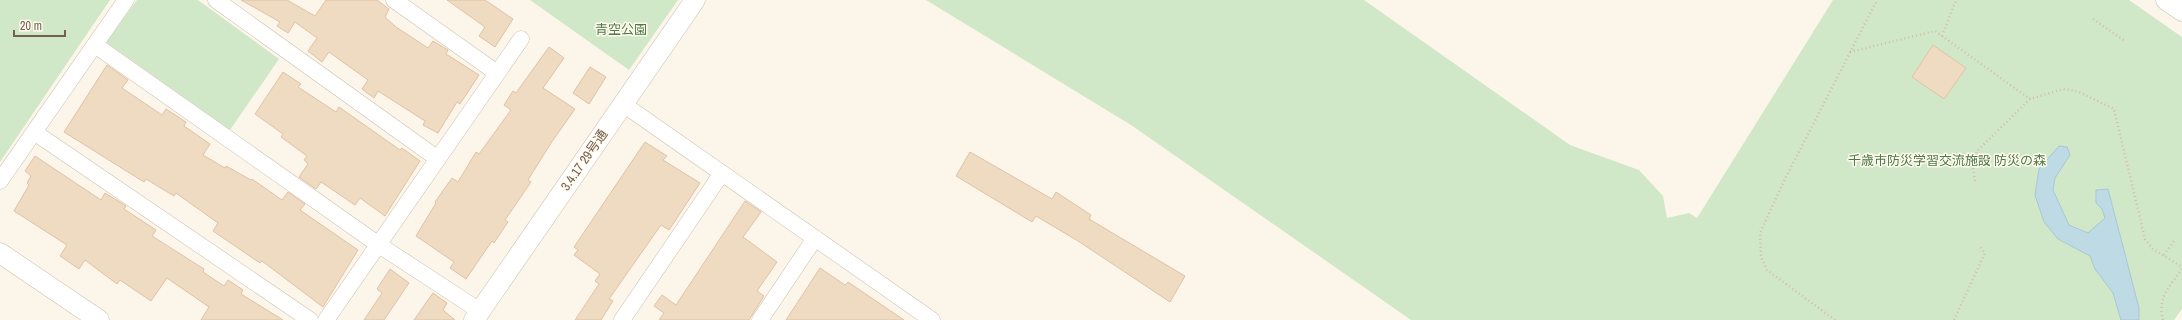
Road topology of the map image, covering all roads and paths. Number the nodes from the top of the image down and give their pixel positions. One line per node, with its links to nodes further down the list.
1 (126, 0): 13 (street)
2 (216, 0): 19 (street)
3 (394, 0): 15 (street)
4 (695, 0): 17 (street, 3.4.17 29号通)
5 (1877, 0): 14 (path)
6 (1956, 0): 10 (path)
7 (2166, 0): 8 (street)
8 (2182, 11)
9 (2094, 20): 12 (path)
10 (1942, 36): 14 (path); 16 (path)
11 (521, 39): 15 (street)
12 (2125, 41)
13 (95, 45): 18 (street); 25 (street)
14 (1850, 52): 37 (path)
15 (497, 72): 19 (street)
16 (2030, 99): 22 (path); 28 (path)
17 (623, 104): 20 (street); 30 (street, 3.4.17 29号通)
18 (34, 132): 21 (street); 32 (street)
19 (438, 158): 25 (street)
20 (722, 173): 23 (street); 34 (street)
21 (0, 181)
22 (1975, 181)
23 (816, 238): 35 (street); 36 (street)
24 (2174, 241): 28 (path)
25 (379, 244): 30 (street); 33 (street)
26 (1979, 245): 38 (path)
27 (0, 253): 31 (street)
28 (2164, 255): 29 (path)
29 (2182, 268): 39 (path)
30 (477, 315)
31 (99, 320)
32 (310, 320)
33 (326, 320)
34 (622, 320)
35 (760, 320)
36 (932, 320)
37 (1835, 320)
38 (1954, 320)
39 (2162, 320)

